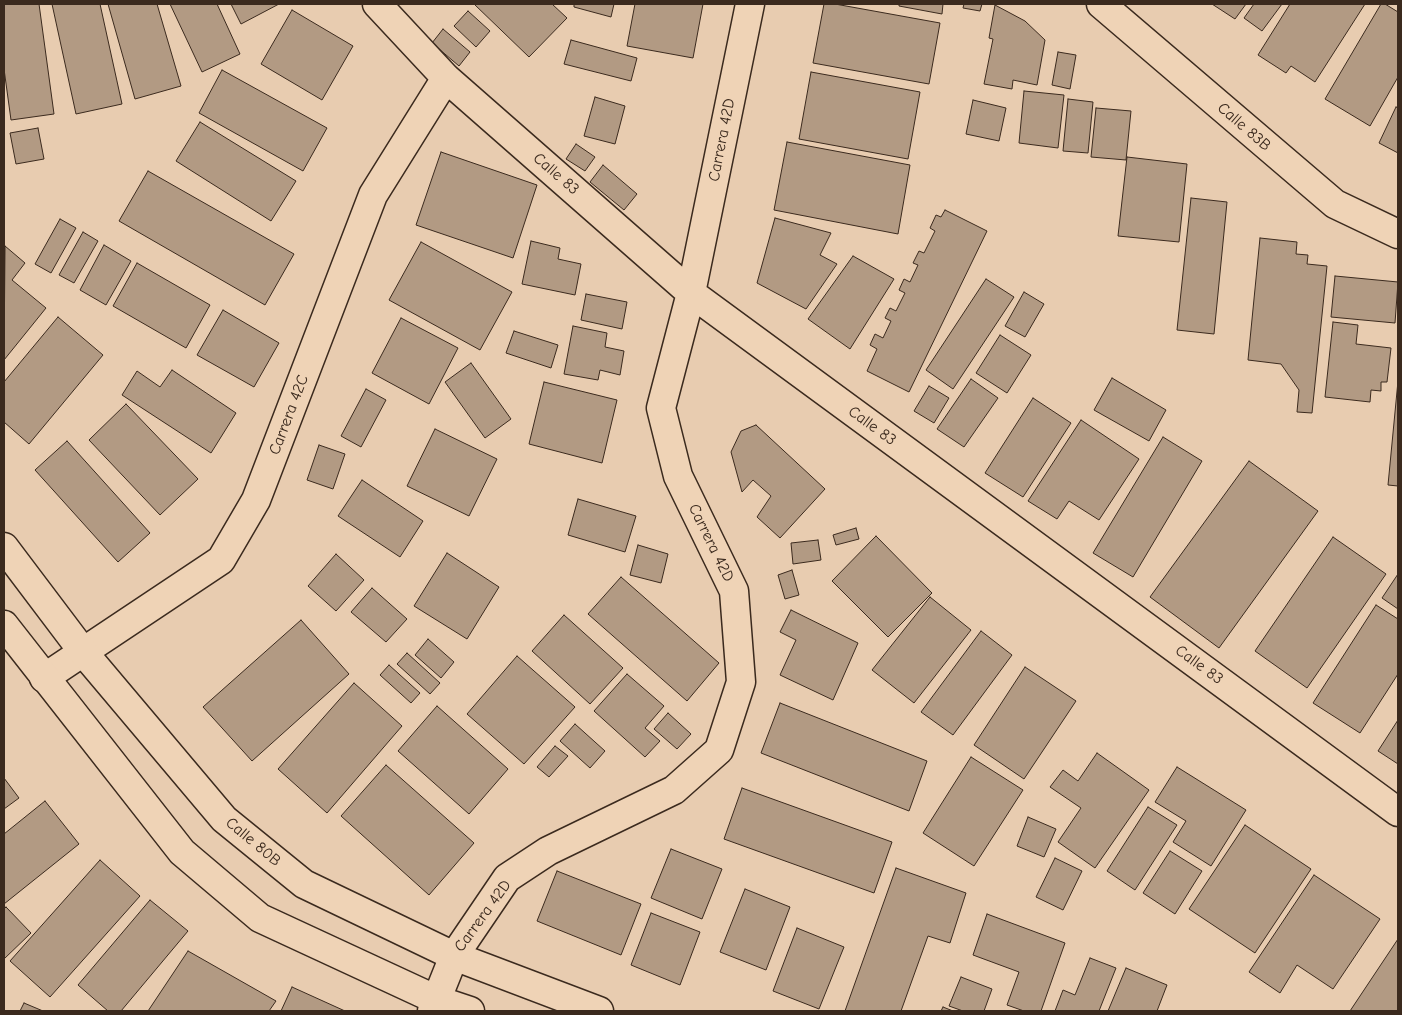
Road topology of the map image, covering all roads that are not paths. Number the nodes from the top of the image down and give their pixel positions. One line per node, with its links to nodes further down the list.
1 (377, 4): 4 (street, Calle 83)
2 (750, 4): 6 (street, Carrera 42D)
3 (1101, 4): 5 (street, Calle 83B)
4 (446, 78): 6 (street, Calle 83); 9 (street, Carrera 42C)
5 (1398, 234)
6 (691, 293): 11 (street, Calle 83); 12 (street, Carrera 42D)
7 (4, 547): 9 (street, Calle 80B)
8 (4, 625): 10 (street)
9 (84, 653): 10 (street, Carrera 42C); 12 (street, Calle 80B)
10 (44, 678): 13 (street)
11 (1398, 812)
12 (454, 956): 13 (street, Carrera 42D); 15 (street, Calle 80B)
13 (435, 1005): 14 (street)
14 (470, 1011)
15 (599, 1011)

